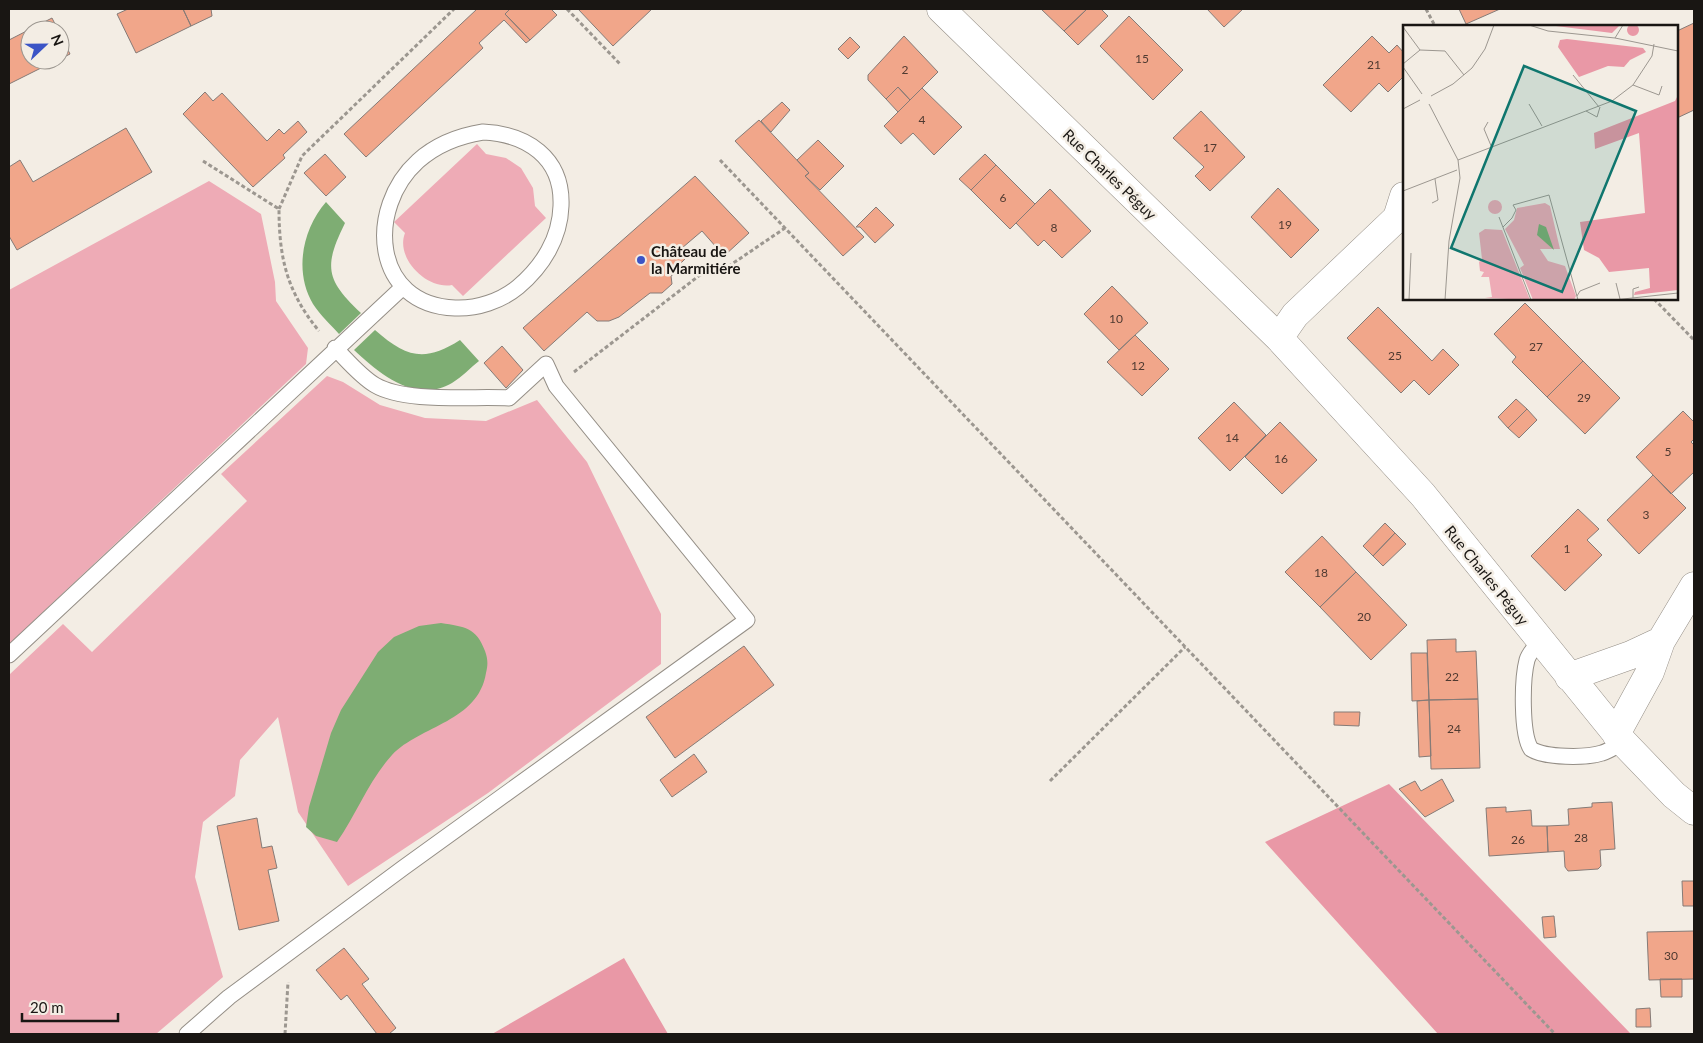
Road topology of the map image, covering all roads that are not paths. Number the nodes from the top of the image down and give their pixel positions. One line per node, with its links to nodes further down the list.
1 (941, 9): 4 (street, Rue Charles Péguy)
2 (1403, 199): 4 (street)
3 (403, 287): 3 (lane); 5 (lane)
4 (1279, 338): 7 (street, Rue Charles Péguy)
5 (335, 348): 9 (lane); 13 (lane)
6 (1694, 586): 8 (street)
7 (1540, 641): 10 (street, Rue Charles Péguy); 11 (lane)
8 (1662, 641): 10 (street); 11 (street)
9 (9, 655)
10 (1569, 677): 11 (street, Rue Charles Péguy)
11 (1620, 738): 12 (street, Rue Charles Péguy)
12 (1694, 812)
13 (187, 1034)

